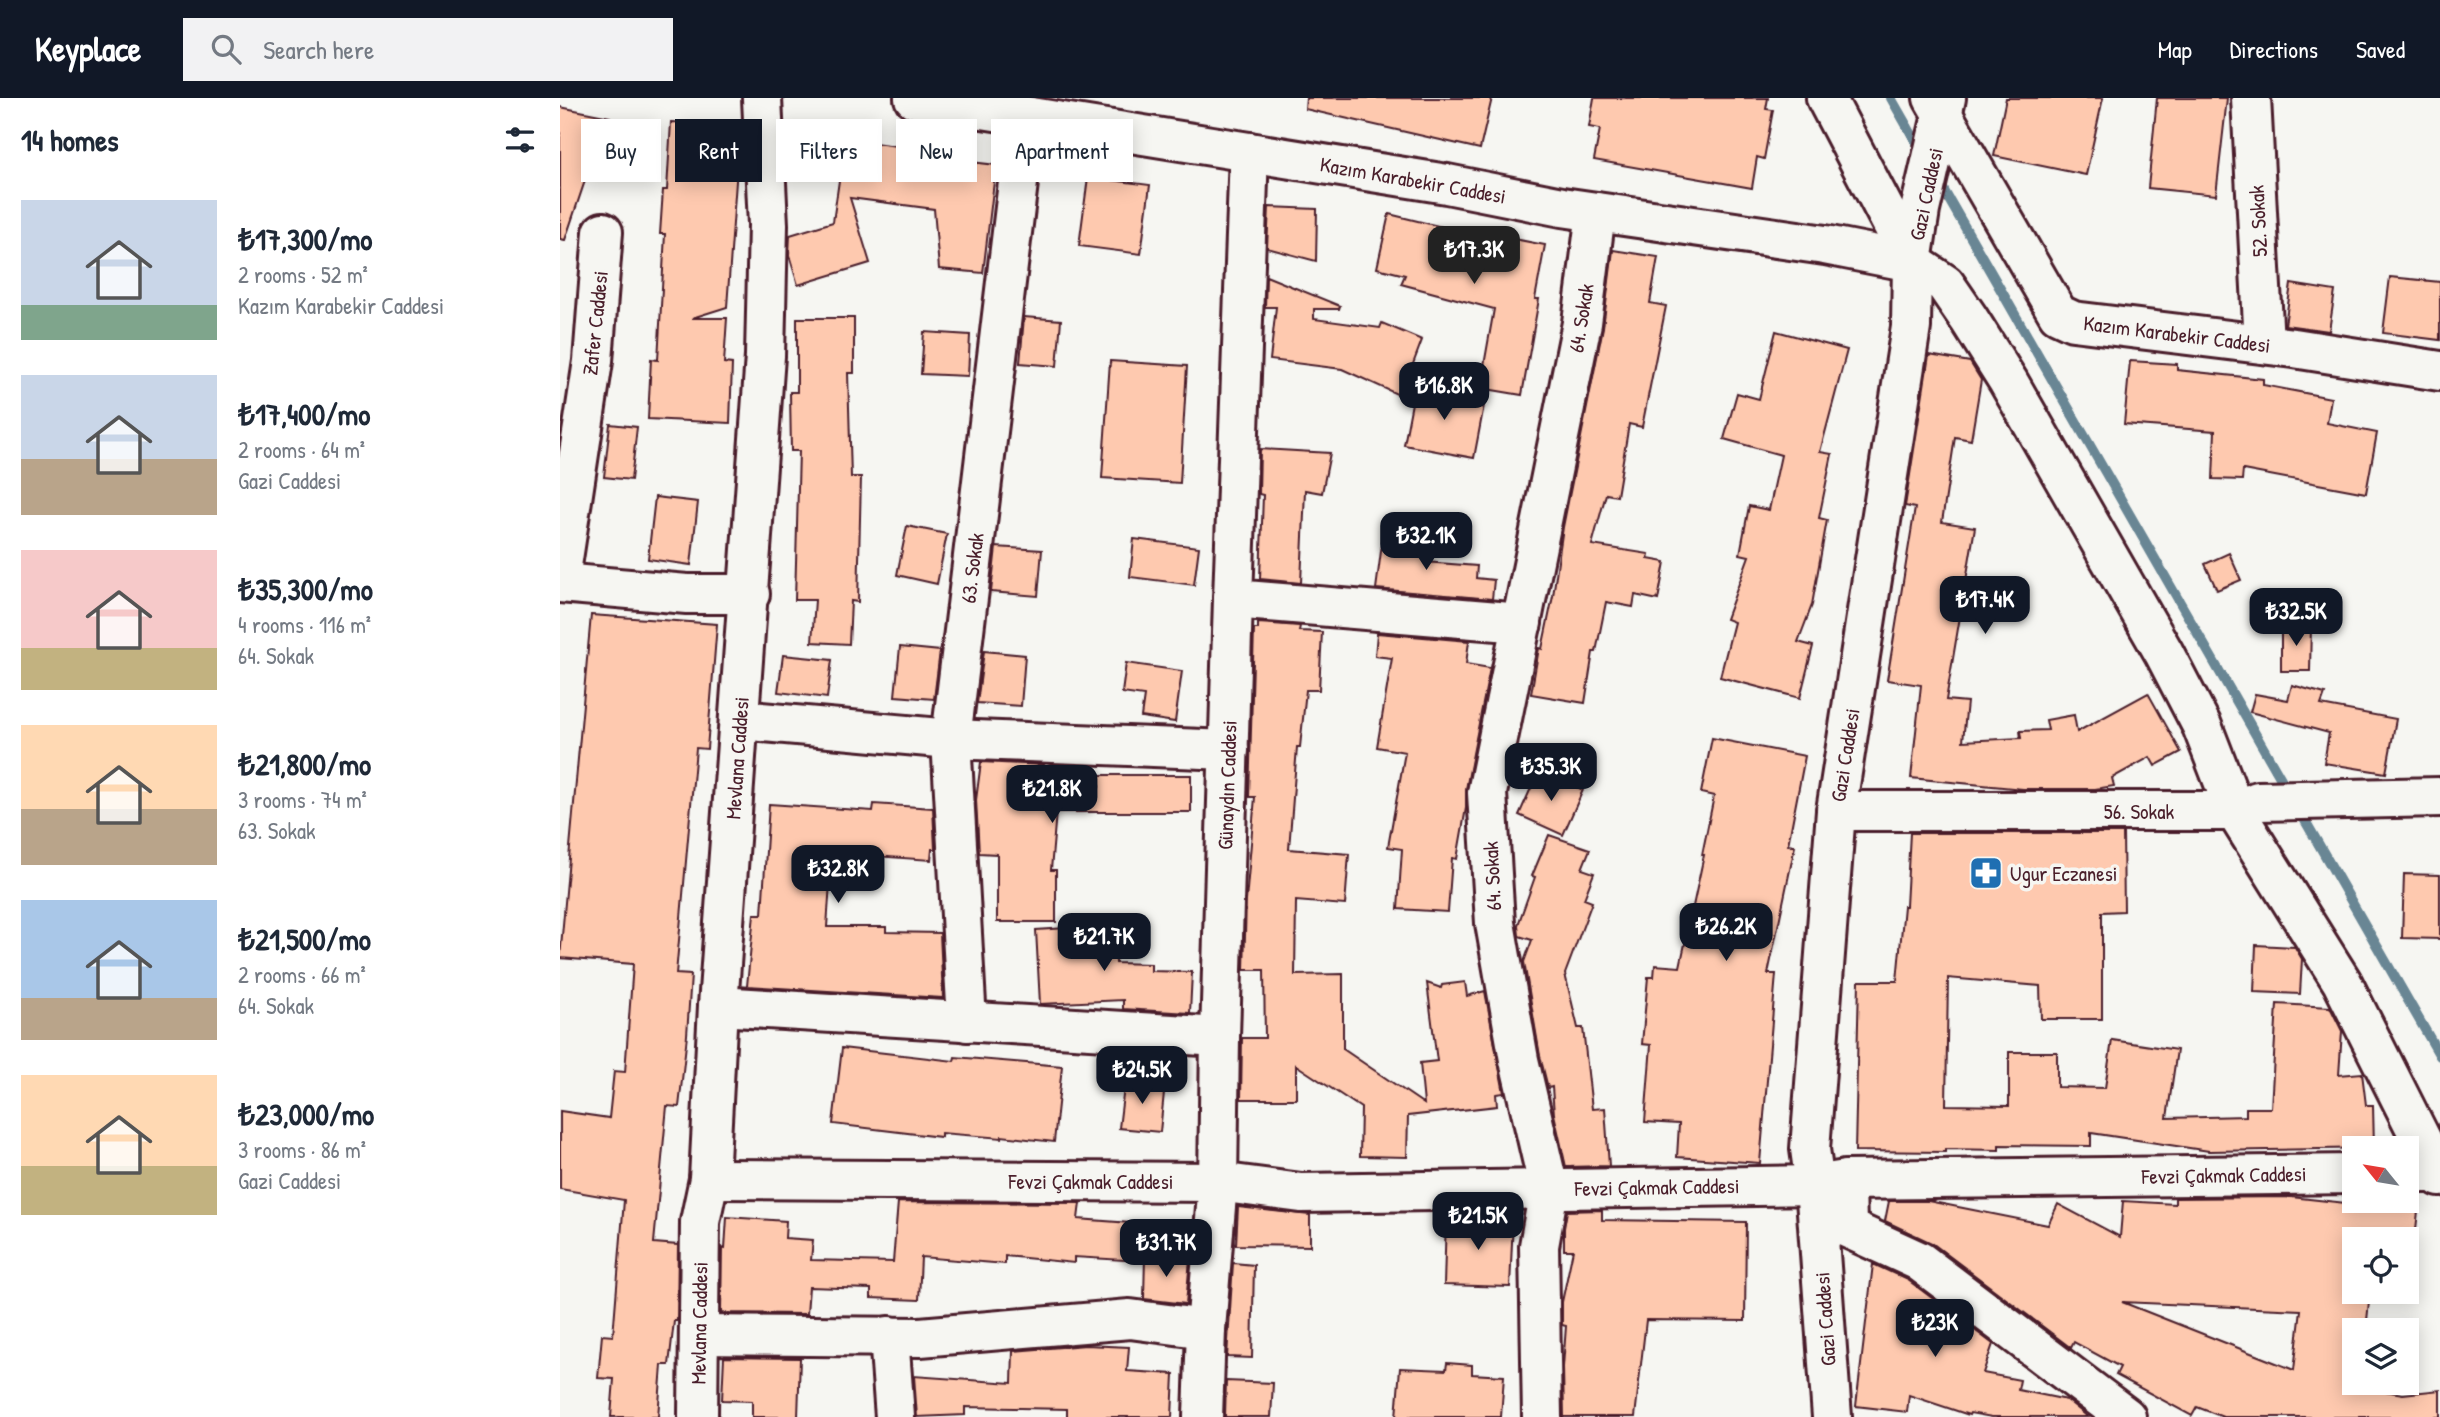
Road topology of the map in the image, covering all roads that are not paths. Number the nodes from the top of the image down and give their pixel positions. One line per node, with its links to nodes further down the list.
1 (762, 98): 15 (street, Mevlana Caddesi)
2 (914, 98): 5 (street, Kazım Karabekir Caddesi)
3 (1826, 98): 11 (street)
4 (2250, 98): 12 (street, 52. Sokak)
5 (960, 102): 7 (street, Kazım Karabekir Caddesi)
6 (1941, 104): 11 (street, Gazi Caddesi); 12 (street, Kazım Karabekir Caddesi)
7 (1026, 116): 8 (street, Kazım Karabekir Caddesi); 19 (street, 63. Sokak)
8 (1250, 152): 9 (street, Kazım Karabekir Caddesi); 16 (street, Günaydın Caddesi)
9 (1596, 212): 11 (street, Kazım Karabekir Caddesi); 17 (street, 64. Sokak)
10 (603, 232): 14 (street, Zafer Caddesi)
11 (1912, 262): 22 (street); 23 (street, Gazi Caddesi)
12 (2264, 344): 13 (street, Kazım Karabekir Caddesi)
13 (2440, 371)
14 (560, 581): 15 (street)
15 (750, 594): 18 (street, Mevlana Caddesi)
16 (1233, 599): 17 (street); 20 (street, Günaydın Caddesi)
17 (1522, 624): 32 (street, 64. Sokak)
18 (740, 720): 19 (street); 24 (street, Mevlana Caddesi)
19 (951, 739): 20 (street); 25 (street, 63. Sokak)
20 (1228, 750): 26 (street, Günaydın Caddesi)
21 (2440, 797): 22 (street, 56. Sokak)
22 (2246, 806): 23 (street, 56. Sokak); 28 (street)
23 (1836, 811): 31 (street, Gazi Caddesi)
24 (718, 1006): 25 (street); 29 (street, Mevlana Caddesi)
25 (967, 1022): 26 (street)
26 (1220, 1037): 30 (street, Günaydın Caddesi)
27 (2342, 1174): 31 (street, Fevzi Çakmak Caddesi)
28 (2431, 1174)
29 (709, 1179): 30 (street, Fevzi Çakmak Caddesi); 34 (street, Mevlana Caddesi)
30 (1218, 1182): 32 (street, Fevzi Çakmak Caddesi); 33 (street, Günaydın Caddesi)
31 (1831, 1182): 32 (street, Fevzi Çakmak Caddesi); 40 (street, Gazi Caddesi); 41 (street)
32 (1549, 1189): 39 (street, 64. Sokak)
33 (1206, 1329): 35 (street); 38 (street, Günaydın Caddesi)
34 (699, 1335): 35 (street); 36 (street, Mevlana Caddesi)
35 (889, 1336): 37 (street)
36 (698, 1417)
37 (895, 1417)
38 (1203, 1417)
39 (1542, 1417)
40 (1832, 1417)
41 (2126, 1417)

